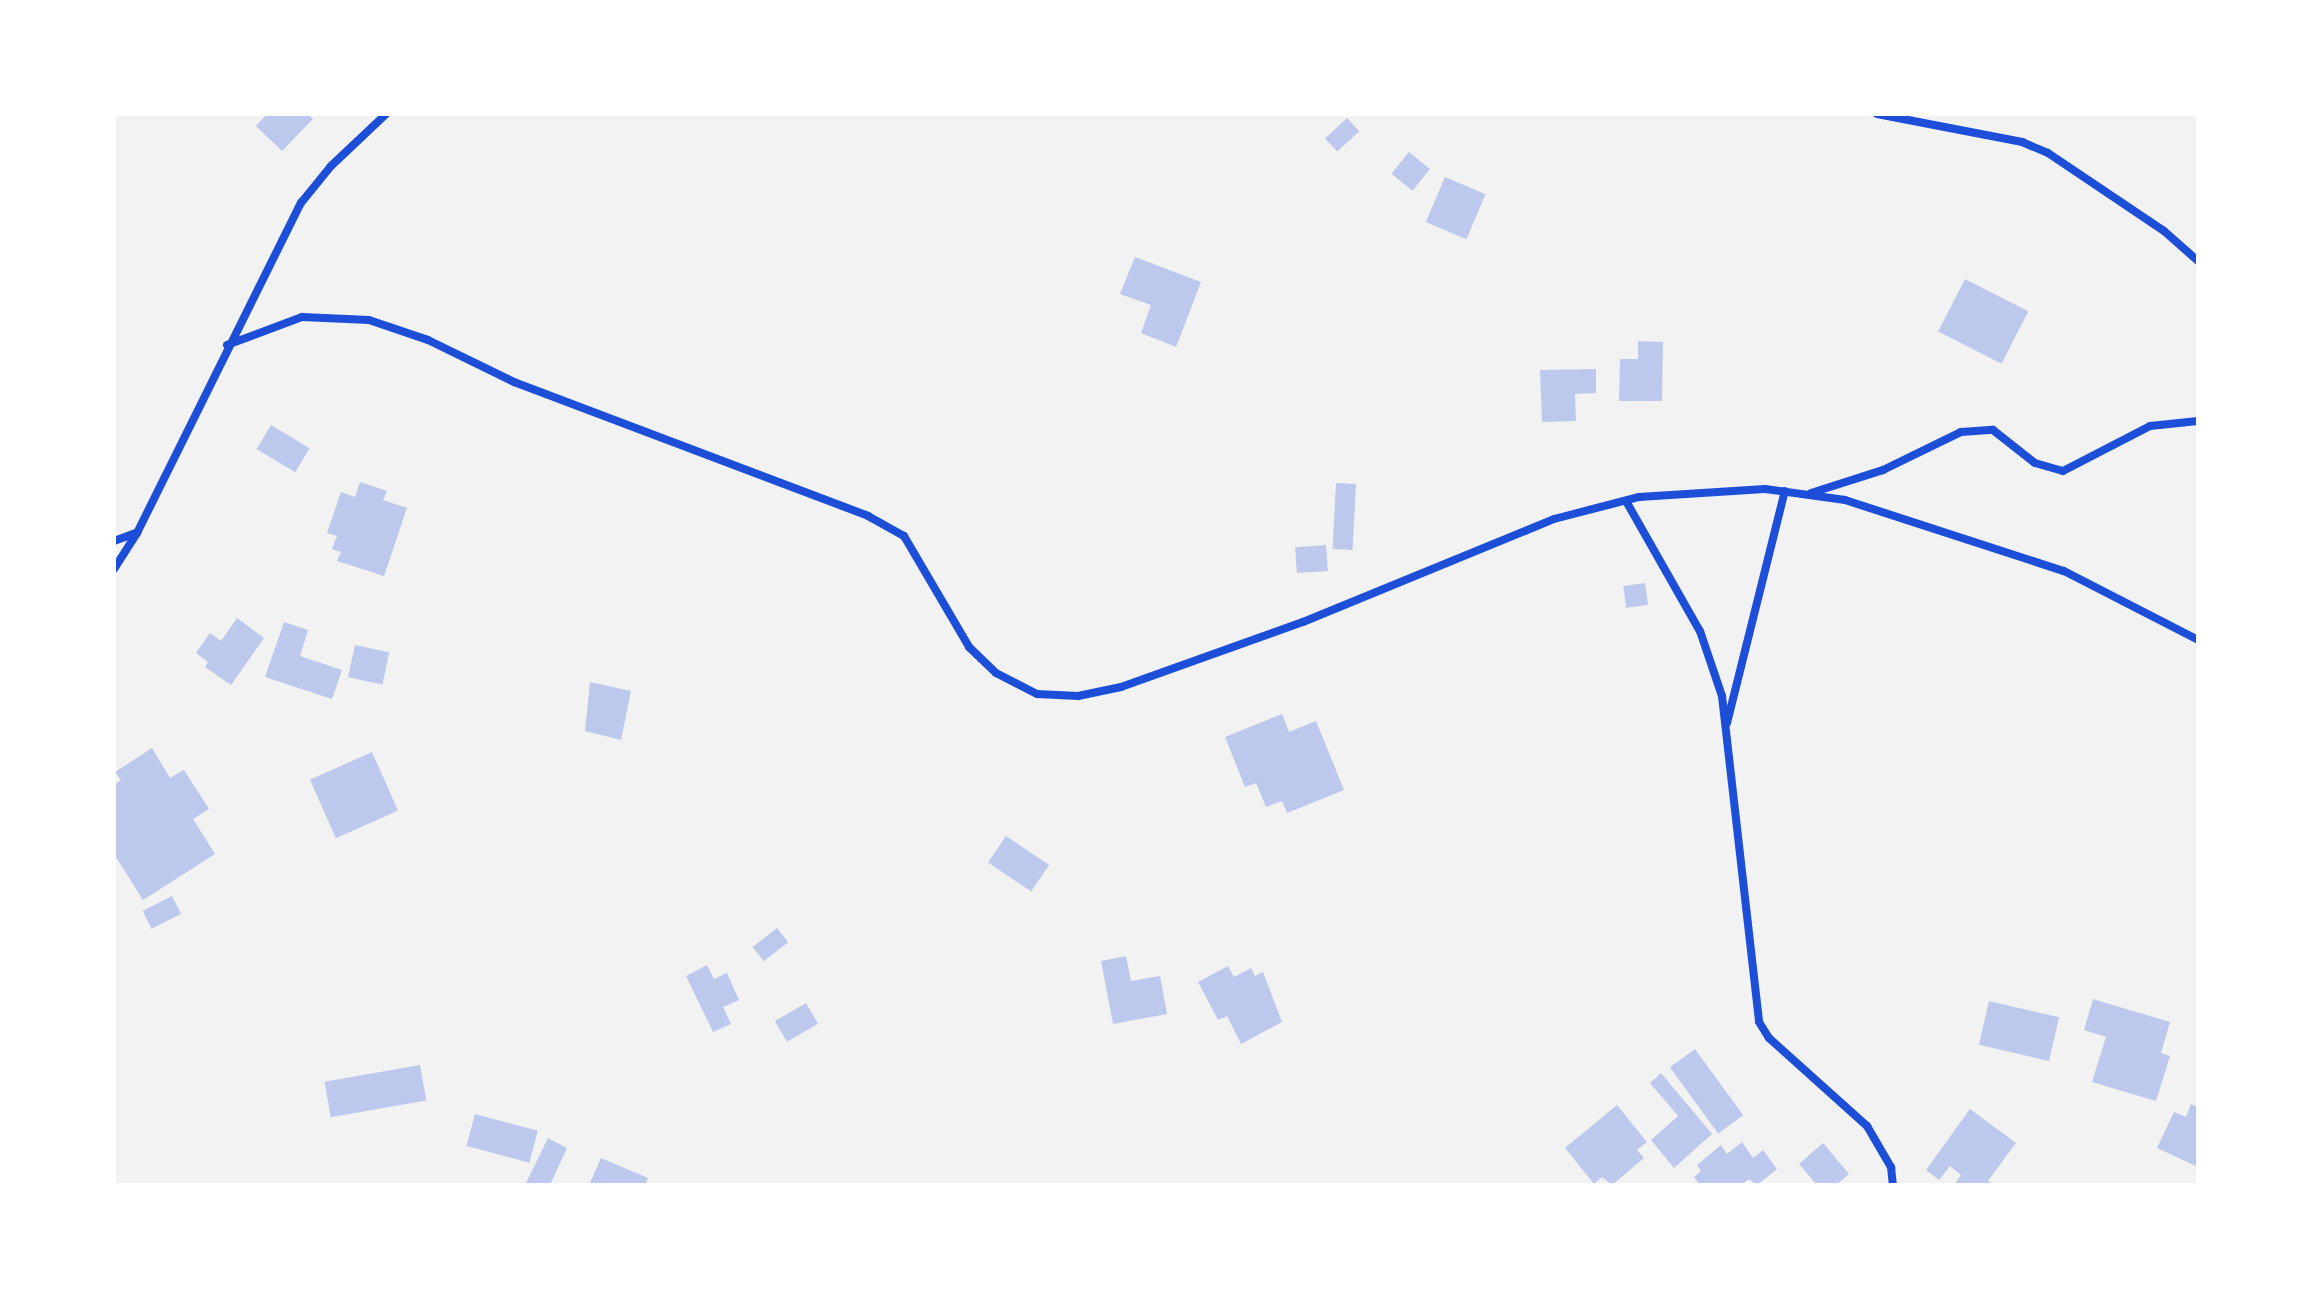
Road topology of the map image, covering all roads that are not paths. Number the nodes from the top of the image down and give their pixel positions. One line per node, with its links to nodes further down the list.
1 (386, 114): 4 (street)
2 (1877, 114): 3 (street)
3 (2198, 261)
4 (227, 345): 8 (street); 9 (street)
5 (2198, 421): 7 (street)
6 (1785, 491): 7 (street); 8 (street); 13 (street)
7 (1810, 493): 12 (street)
8 (1626, 501): 13 (street)
9 (137, 533): 10 (street); 11 (street)
10 (114, 541)
11 (114, 569)
12 (2198, 640)
13 (1725, 728): 14 (street)
14 (1893, 1185)

